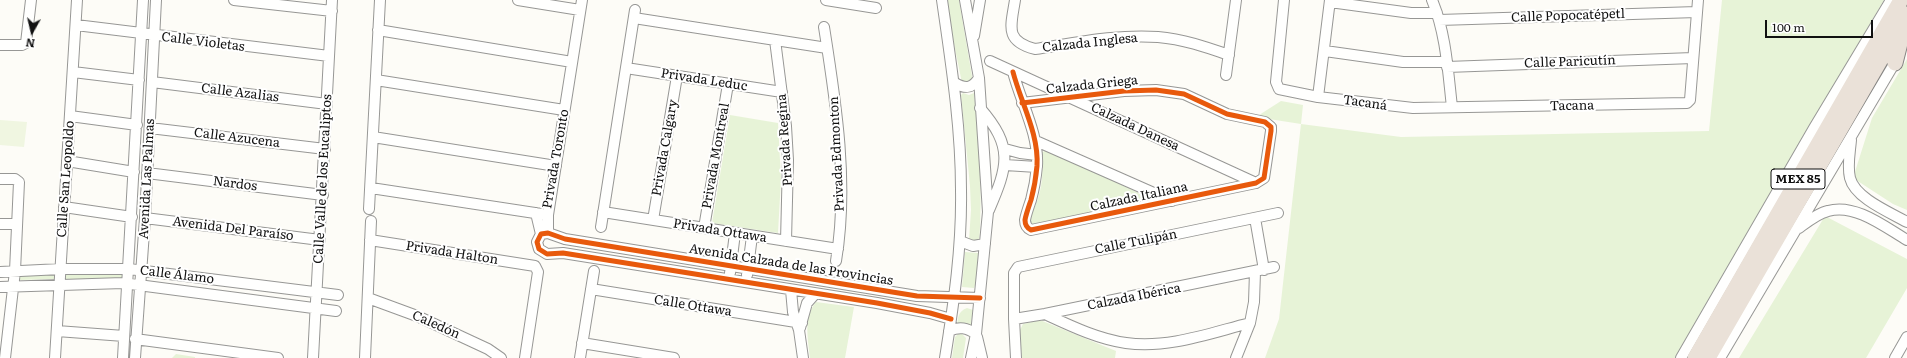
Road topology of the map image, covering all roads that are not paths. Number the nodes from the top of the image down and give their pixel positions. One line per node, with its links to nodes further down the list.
1 (31, 0): 36 (street)
2 (78, 0): 28 (street, Calle San Leopoldo)
3 (143, 0): 31 (street, Avenida Las Palmas)
4 (156, 0): 32 (street, Avenida Las Palmas)
5 (234, 0): 24 (street)
6 (332, 0): 24 (street, Calle Valle de los Eucaliptos)
7 (380, 0): 30 (street)
8 (518, 0): 22 (street)
9 (826, 0): 21 (street)
10 (942, 0): 55 (street)
11 (965, 0): 34 (street)
12 (980, 0): 34 (street)
13 (1015, 0): 39 (street, Calzada Inglesa)
14 (1235, 0): 39 (street)
15 (1284, 0): 58 (street, Tacaná)
16 (1432, 0): 27 (street)
17 (1698, 0): 25 (street)
18 (1891, 0): 179 (street)
19 (1901, 0): 180 (highway, MEX 85)
20 (1330, 1): 27 (street, Calle Popocatépetl); 38 (street)
21 (861, 3): 23 (street)
22 (581, 5): 43 (street, Privada Toronto)
23 (876, 8)
24 (332, 12): 40 (street, Calle Valle de los Eucaliptos)
25 (1697, 12): 27 (street, Calle Popocatépetl); 41 (street)
26 (1907, 15): 44 (highway); 181 (highway, MEX 85)
27 (1438, 16): 45 (street)
28 (76, 25): 31 (street, Calle Violetas); 47 (street, Calle San Leopoldo)
29 (824, 27): 37 (street, Privada Edmonton)
30 (378, 30): 43 (street); 53 (street)
31 (141, 34): 32 (street, Calle Violetas); 52 (street, Avenida Las Palmas)
32 (153, 36): 40 (street, Calle Violetas); 54 (street, Avenida Las Palmas)
33 (775, 40): 37 (street); 46 (street); 57 (street, Privada Regina)
34 (972, 40): 51 (street)
35 (1907, 42): 44 (street)
36 (0, 45)
37 (828, 48): 116 (street, Privada Edmonton)
38 (1325, 51): 45 (street, Calle Paricutín); 58 (street)
39 (1229, 55): 49 (street)
40 (330, 56): 61 (street, Calle Valle de los Eucaliptos)
41 (1693, 58): 45 (street, Calle Paricutín); 62 (street, Tacana)
42 (990, 61): 48 (street, Calzada Danesa)
43 (572, 62): 64 (street, Privada Toronto)
44 (1895, 63): 69 (street)
45 (1447, 64): 62 (street)
46 (626, 68): 50 (street, Privada Leduc); 88 (street)
47 (73, 72): 52 (street); 65 (street, Calle San Leopoldo)
48 (1013, 72): 59 (street, Calzada Danesa); 60 (street)
49 (1226, 75)
50 (677, 76): 56 (street, Privada Leduc); 98 (street, Privada Calgary)
51 (979, 78): 55 (street); 63 (street)
52 (139, 80): 66 (street, Avenida Las Palmas)
53 (376, 80): 64 (street); 68 (street)
54 (152, 82): 61 (street, Calle Azalias); 67 (street, Avenida Las Palmas)
55 (955, 83): 114 (street)
56 (728, 84): 57 (street, Privada Leduc); 104 (street, Privada Montreal)
57 (782, 92): 113 (street, Privada Regina)
58 (1318, 97): 62 (street, Tacaná)
59 (1070, 98): 60 (street, Calzada Griega); 81 (street, Calzada Danesa); 81 (street, Calzada Griega)
60 (1022, 103): 70 (street)
61 (327, 104): 71 (street, Calle Valle de los Eucaliptos)
62 (1452, 107)
63 (980, 108): 72 (street); 89 (street)
64 (564, 110): 76 (street, Privada Toronto)
65 (70, 116): 66 (street); 74 (street, Calle San Leopoldo)
66 (137, 125): 78 (street, Avenida Las Palmas)
67 (150, 128): 71 (street, Calle Azucena); 79 (street, Avenida Las Palmas)
68 (373, 137): 76 (street); 82 (street)
69 (1851, 137): 84 (street); 106 (street)
70 (1036, 142): 73 (street); 85 (street)
71 (325, 149): 83 (street, Calle Valle de los Eucaliptos)
72 (1005, 149): 73 (street); 75 (street)
73 (1037, 155): 77 (street)
74 (67, 161): 78 (street); 86 (street, Calle San Leopoldo)
75 (1005, 165): 77 (street); 89 (street)
76 (556, 166): 93 (street, Privada Toronto)
77 (1037, 167): 85 (street, Calzada Italiana)
78 (134, 172): 95 (street, Avenida Las Palmas)
79 (147, 173): 83 (street, Nardos); 96 (street, Avenida Las Palmas)
80 (0, 179): 102 (street)
81 (1256, 183): 85 (street, Calzada Italiana)
82 (371, 188): 87 (street); 90 (street, Privada Toronto)
83 (323, 195): 110 (street, Calle Valle de los Eucaliptos)
84 (1868, 200): 92 (street); 94 (street)
85 (1172, 202)
86 (64, 207): 95 (street); 121 (street, Calle San Leopoldo)
87 (369, 209)
88 (603, 212): 98 (street, Privada Ottawa); 103 (street)
89 (988, 212): 115 (street)
90 (536, 213): 93 (street, Privada Toronto); 107 (street)
91 (1278, 213): 97 (street, Calle Tulipán)
92 (1859, 213): 105 (street); 106 (street)
93 (548, 215): 107 (street)
94 (1896, 216): 100 (street); 105 (street)
95 (132, 217): 122 (street, Avenida Las Palmas)
96 (145, 218): 110 (street, Avenida Del Paraíso); 125 (street, Avenida Las Palmas)
97 (1255, 218): 126 (street); 151 (street, Calle Tulipán)
98 (653, 220): 104 (street, Privada Ottawa)
99 (371, 221): 111 (street)
100 (1907, 222)
101 (0, 224): 102 (street)
102 (17, 224): 127 (street)
103 (601, 227)
104 (704, 228): 108 (street, Privada Ottawa)
105 (1888, 229): 112 (street)
106 (1796, 231): 182 (street)
107 (545, 233): 117 (street); 120 (street, Avenida Calzada de las Provincias)
108 (734, 233): 109 (street, Privada Ottawa); 120 (street)
109 (752, 236): 113 (street, Privada Ottawa); 124 (street)
110 (320, 240): 140 (street, Calle Valle de los Eucaliptos)
111 (370, 240): 119 (street, Privada Halton); 145 (street)
112 (1907, 240)
113 (786, 241): 116 (street, Privada Ottawa)
114 (960, 241): 115 (street); 144 (street)
115 (985, 244): 146 (street)
116 (838, 249): 118 (street, Privada Edmonton)
117 (543, 251): 119 (street); 123 (street); 130 (street, Avenida Calzada de las Provincias)
118 (836, 261)
119 (524, 264): 123 (street, Privada Halton)
120 (730, 266): 124 (street, Avenida Calzada de las Provincias); 130 (street)
121 (60, 269): 122 (street, Calle Álamo); 127 (street, Calle Álamo); 134 (street, Calle San Leopoldo)
122 (129, 269): 125 (street, Calle Álamo); 133 (street, Avenida Las Palmas)
123 (537, 269): 170 (street)
124 (747, 269): 132 (street); 144 (street, Avenida Calzada de las Provincias)
125 (141, 270): 131 (street, Calle Álamo); 136 (street, Avenida Las Palmas)
126 (1264, 270): 149 (street, Calzada Ibérica); 152 (street)
127 (15, 271): 129 (street); 135 (street)
128 (594, 271): 138 (street)
129 (0, 272)
130 (729, 280): 132 (street, Avenida Calzada de las Provincias)
131 (223, 281): 140 (street, Calle Álamo); 143 (street)
132 (746, 282): 139 (street, Avenida Calzada de las Provincias)
133 (128, 284): 134 (street, Calle Álamo); 136 (street, Calle Álamo); 157 (street, Avenida Las Palmas)
134 (60, 285): 135 (street, Calle Álamo); 154 (street, Calle San Leopoldo)
135 (13, 286): 137 (street); 161 (street)
136 (140, 286): 143 (street, Calle Álamo); 159 (street, Avenida Las Palmas)
137 (0, 287)
138 (591, 289): 153 (street, Calle Ottawa); 160 (street)
139 (791, 290): 141 (street, Avenida Calzada de las Provincias); 153 (street)
140 (317, 293): 142 (street, Calle Álamo); 147 (street, Calle Valle de los Eucaliptos)
141 (815, 294): 150 (street, Avenida Calzada de las Provincias); 153 (street)
142 (338, 295)
143 (221, 296): 147 (street, Calle Álamo)
144 (954, 297): 146 (street, Avenida Calzada de las Provincias); 150 (street)
145 (368, 298): 168 (street); 169 (street, Caledón)
146 (980, 298): 156 (street)
147 (316, 308): 148 (street, Calle Álamo); 167 (street, Calle Valle de los Eucaliptos)
148 (336, 311)
149 (1045, 314): 151 (street, Calzada Ibérica); 152 (street)
150 (951, 319): 155 (street)
151 (1014, 319): 177 (street)
152 (1250, 323): 178 (street)
153 (799, 325): 173 (street)
154 (56, 331): 157 (street); 163 (street, Calle San Leopoldo)
155 (950, 331): 156 (street); 174 (street)
156 (976, 334): 175 (street); 176 (street)
157 (124, 336): 164 (street, Avenida Las Palmas)
158 (1907, 338): 162 (street)
159 (136, 339): 165 (street, Avenida Las Palmas); 166 (street)
160 (582, 343): 171 (street); 172 (street)
161 (4, 351)
162 (1901, 354)
163 (55, 358)
164 (123, 358)
165 (135, 358)
166 (278, 358)
167 (314, 358)
168 (365, 358)
169 (501, 358)
170 (525, 358)
171 (580, 358)
172 (674, 358)
173 (803, 358)
174 (945, 358)
175 (971, 358)
176 (982, 358)
177 (1016, 358)
178 (1236, 358)
179 (1681, 358)
180 (1695, 358)
181 (1708, 358)
182 (1720, 358)

